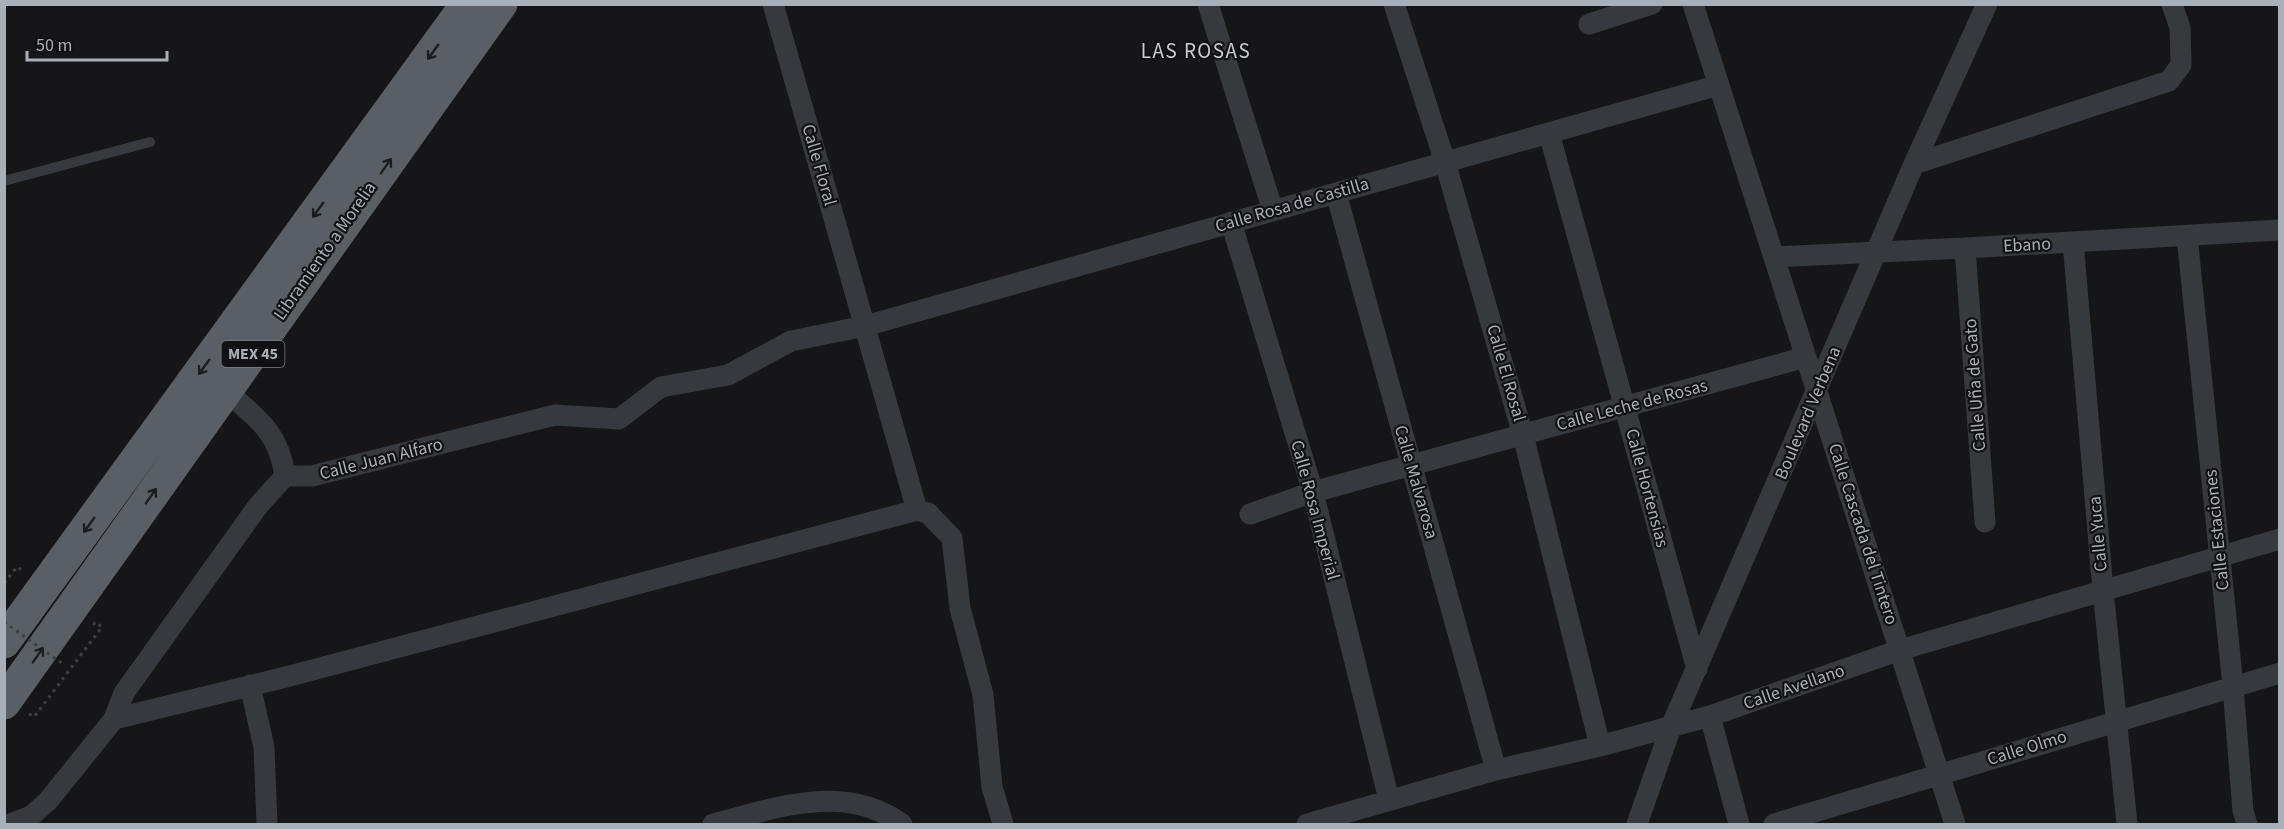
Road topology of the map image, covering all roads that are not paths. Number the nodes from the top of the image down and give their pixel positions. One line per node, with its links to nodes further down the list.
1 (467, 4): 41 (highway, Libramiento a Morelia / MEX 45, one-way to 41)
2 (501, 4): 28 (highway, Libramiento a Morelia / MEX 45, one-way to 2)
3 (773, 4): 26 (street, Calle Floral)
4 (1208, 4): 18 (street)
5 (1394, 4): 14 (street, Calle El Rosal)
6 (1652, 4): 10 (street)
7 (1693, 4): 11 (street, Calle Cascada del Tintero)
8 (1987, 4): 15 (street, Boulevard Verbena)
9 (2172, 4): 15 (street)
10 (1589, 24)
11 (1719, 85): 12 (street, Calle Rosa de Castilla); 25 (street, Calle Cascada del Tintero)
12 (1550, 133): 14 (street, Calle Rosa de Castilla); 30 (street, Calle Hortensias)
13 (150, 142): 16 (lane)
14 (1445, 162): 17 (street, Calle Rosa de Castilla); 31 (street, Calle El Rosal)
15 (1914, 164): 24 (street, Boulevard Verbena)
16 (4, 181)
17 (1336, 193): 18 (street, Calle Rosa de Castilla); 32 (street, Calle Malvarosa)
18 (1273, 211): 19 (street, Calle Rosa de Castilla)
19 (1231, 222): 26 (street, Calle Rosa de Castilla); 34 (street, Calle Rosa Imperial)
20 (2280, 230): 21 (street, Ebano)
21 (2187, 236): 22 (street, Ebano); 39 (street, Calle Estaciones)
22 (2073, 242): 23 (street, Ebano); 40 (street, Calle Yuca)
23 (1965, 248): 24 (street, Ebano); 37 (street, Calle Uña de Gato)
24 (1876, 253): 25 (street, Ebano); 29 (street, Boulevard Verbena)
25 (1774, 257): 27 (street, Calle Cascada del Tintero)
26 (865, 326): 33 (street, Calle Juan Alfaro); 35 (street, Calle Floral)
27 (1806, 357): 29 (street, Calle Cascada del Tintero); 30 (street, Calle Leche de Rosas)
28 (226, 391): 33 (street); 47 (highway, Libramiento a Morelia / MEX 45, one-way to 28)
29 (1817, 391): 42 (street, Calle Cascada del Tintero); 43 (street, Boulevard Verbena)
30 (1625, 407): 31 (street, Calle Leche de Rosas); 43 (street, Calle Hortensias)
31 (1523, 435): 32 (street, Calle Leche de Rosas); 52 (street, Calle El Rosal)
32 (1412, 465): 34 (street, Calle Leche de Rosas); 53 (street, Calle Malvarosa)
33 (285, 476): 49 (street)
34 (1313, 492): 36 (street, Calle Leche de Rosas); 55 (street, Calle Rosa Imperial)
35 (917, 510): 45 (street); 60 (street)
36 (1251, 514)
37 (1985, 522)
38 (2280, 539): 39 (street, Calle Avellano)
39 (2220, 556): 40 (street, Calle Avellano); 46 (street, Calle Estaciones)
40 (2103, 590): 42 (street, Calle Avellano); 50 (street, Calle Yuca)
41 (4, 642)
42 (1900, 650): 48 (street, Calle Avellano); 54 (street, Calle Cascada del Tintero)
43 (1697, 669): 51 (street, Boulevard Verbena)
44 (2280, 673): 46 (street, Calle Olmo)
45 (250, 685): 49 (street); 57 (street)
46 (2234, 687): 50 (street, Calle Olmo); 67 (street, Calle Estaciones)
47 (6, 701)
48 (1710, 716): 51 (street, Calle Avellano); 63 (street)
49 (114, 719): 56 (street)
50 (2118, 721): 54 (street, Calle Olmo); 66 (street, Calle Yuca)
51 (1671, 728): 52 (street, Calle Avellano); 62 (street, Boulevard Verbena)
52 (1600, 746): 53 (street, Calle Avellano)
53 (1496, 770): 55 (street, Calle Avellano)
54 (1939, 774): 64 (street, Calle Olmo); 65 (street, Calle Cascada del Tintero)
55 (1389, 800): 61 (street, Calle Avellano)
56 (10, 825)
57 (267, 825)
58 (713, 825): 59 (street)
59 (902, 825)
60 (1003, 825)
61 (1307, 825)
62 (1637, 825)
63 (1739, 825)
64 (1774, 825)
65 (1955, 825)
66 (2127, 825)
67 (2247, 825)

